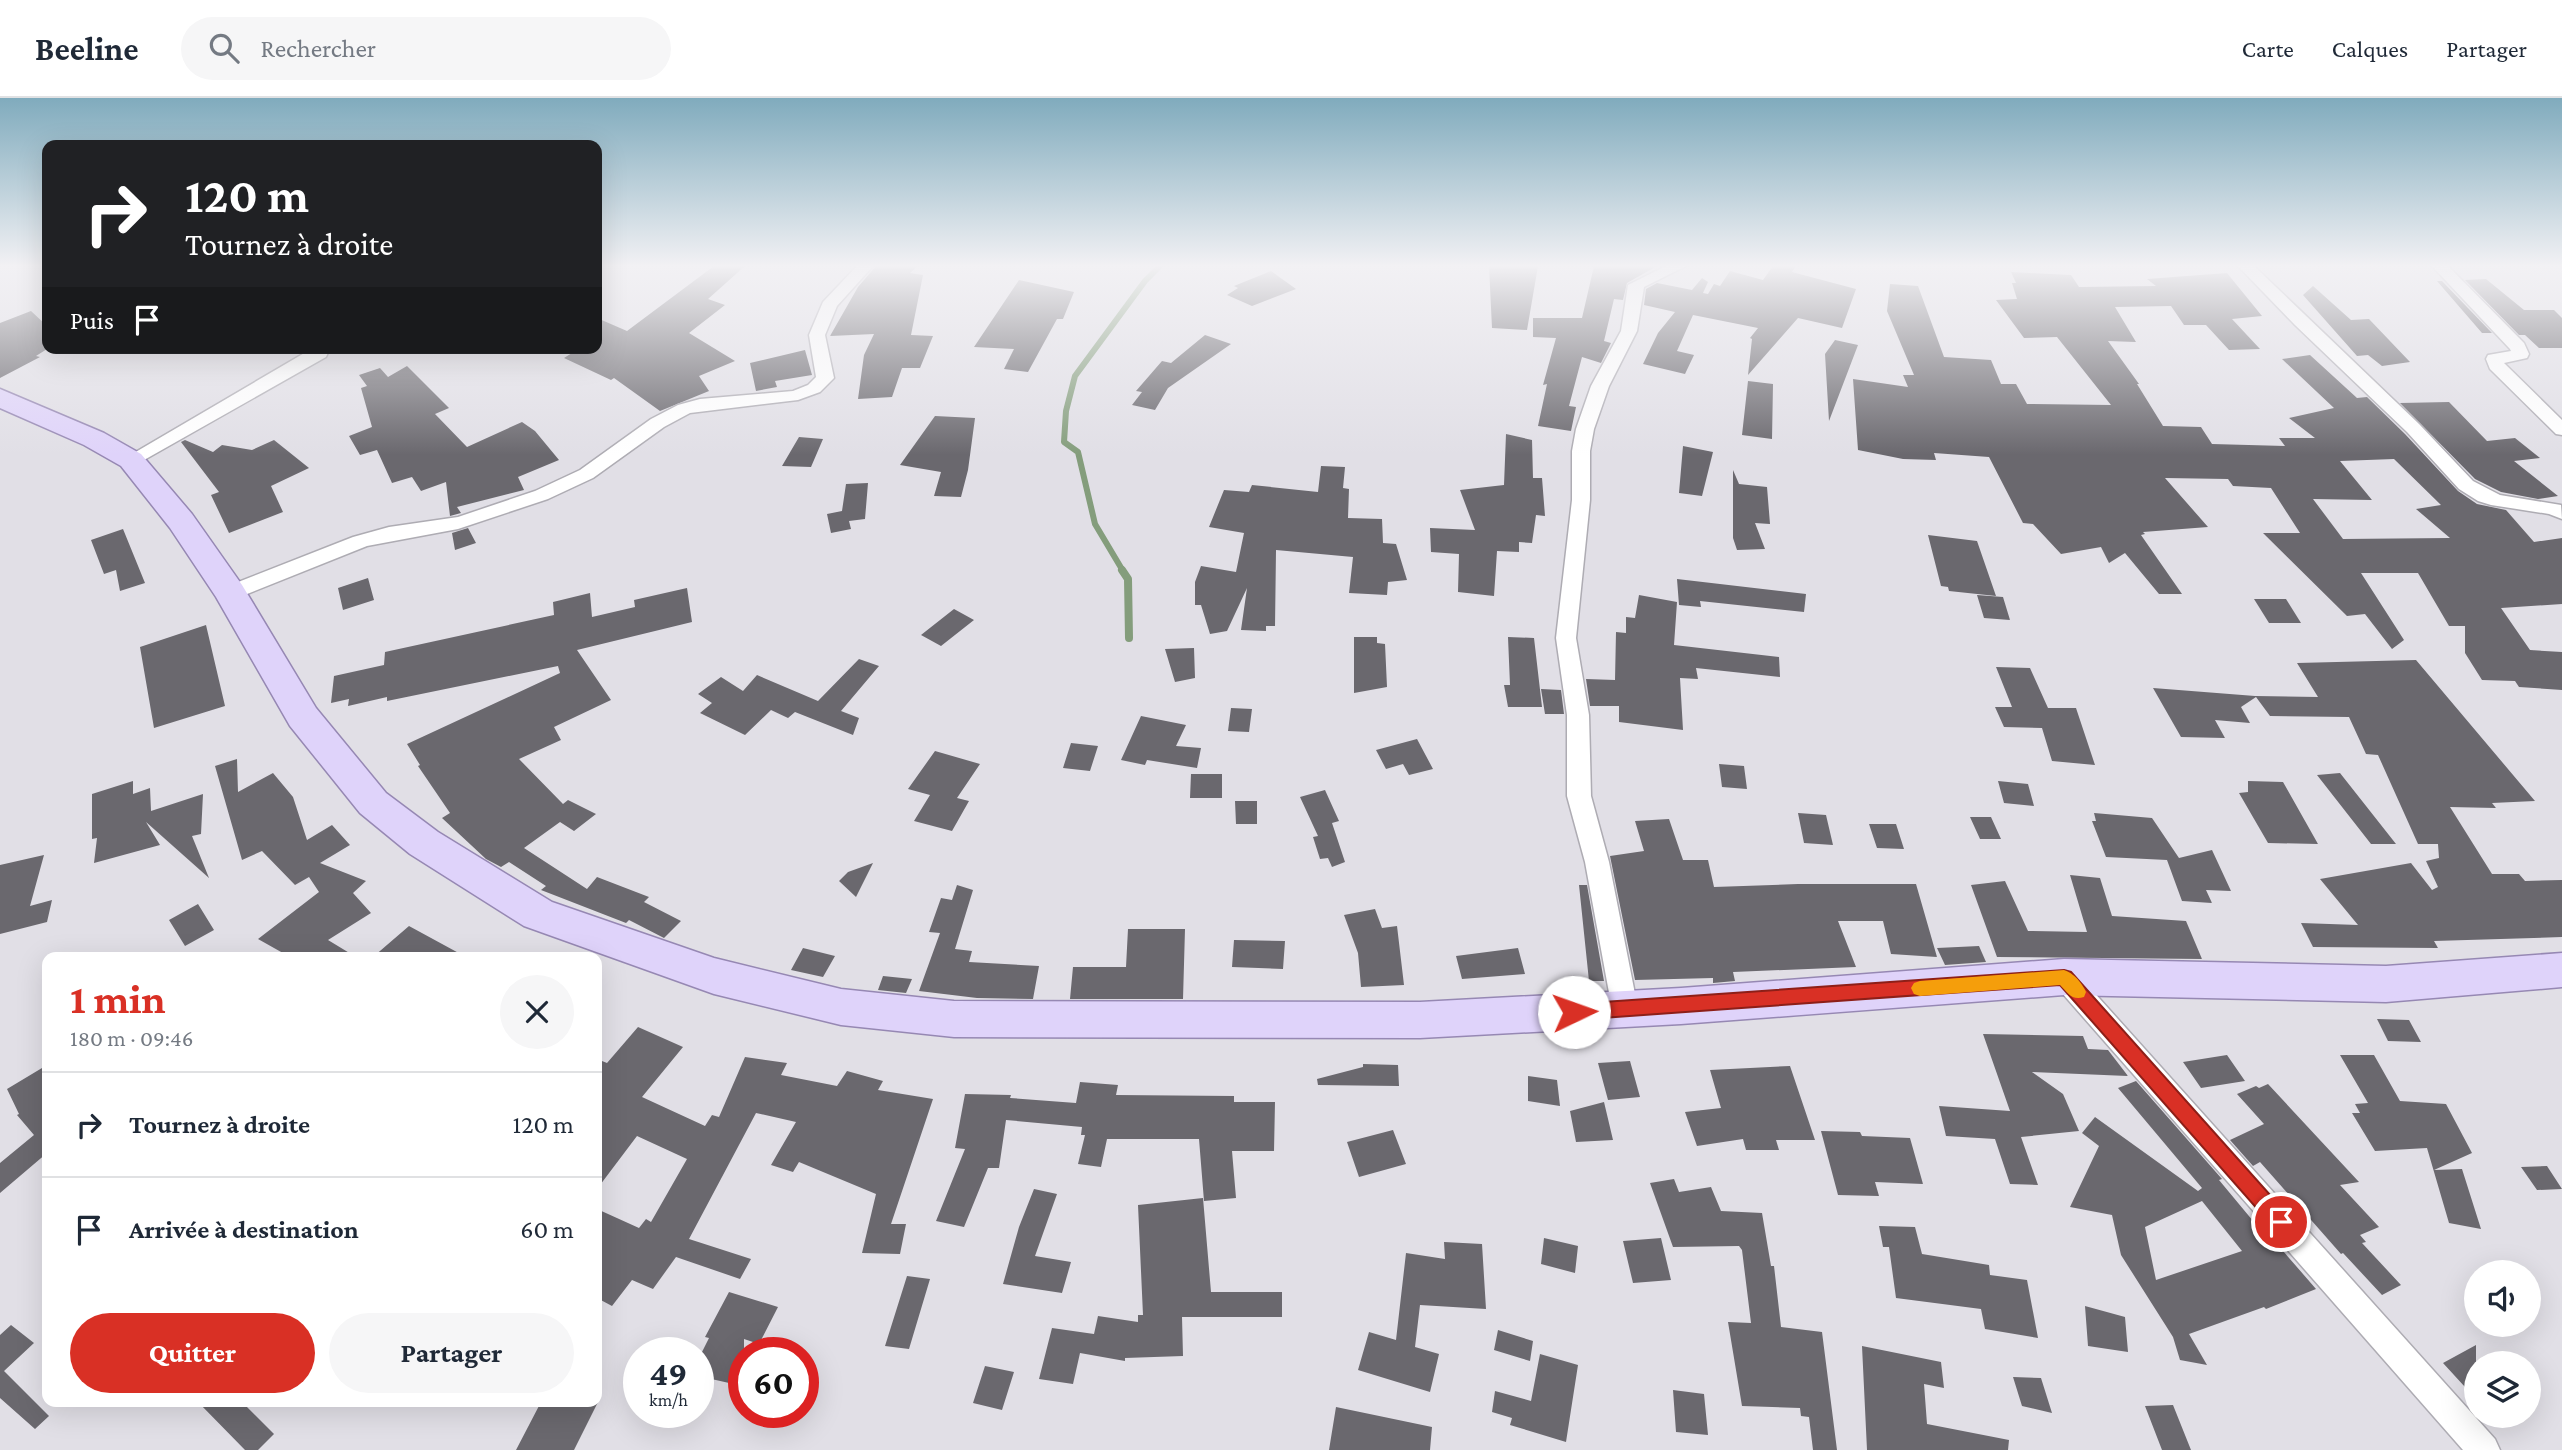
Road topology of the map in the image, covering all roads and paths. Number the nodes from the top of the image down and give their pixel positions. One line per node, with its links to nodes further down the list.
1 (819, 329): 10 (street)
2 (1629, 329): 13 (street)
3 (2308, 329): 9 (street)
4 (2501, 329): 7 (street)
5 (318, 354): 8 (street)
6 (0, 397): 8 (main road)
7 (2562, 430)
8 (131, 460): 10 (main road)
9 (2562, 513)
10 (230, 593): 13 (main road)
11 (2562, 970): 12 (main road)
12 (2064, 977): 13 (main road); 14 (street)
13 (1625, 1009)
14 (2484, 1450)

